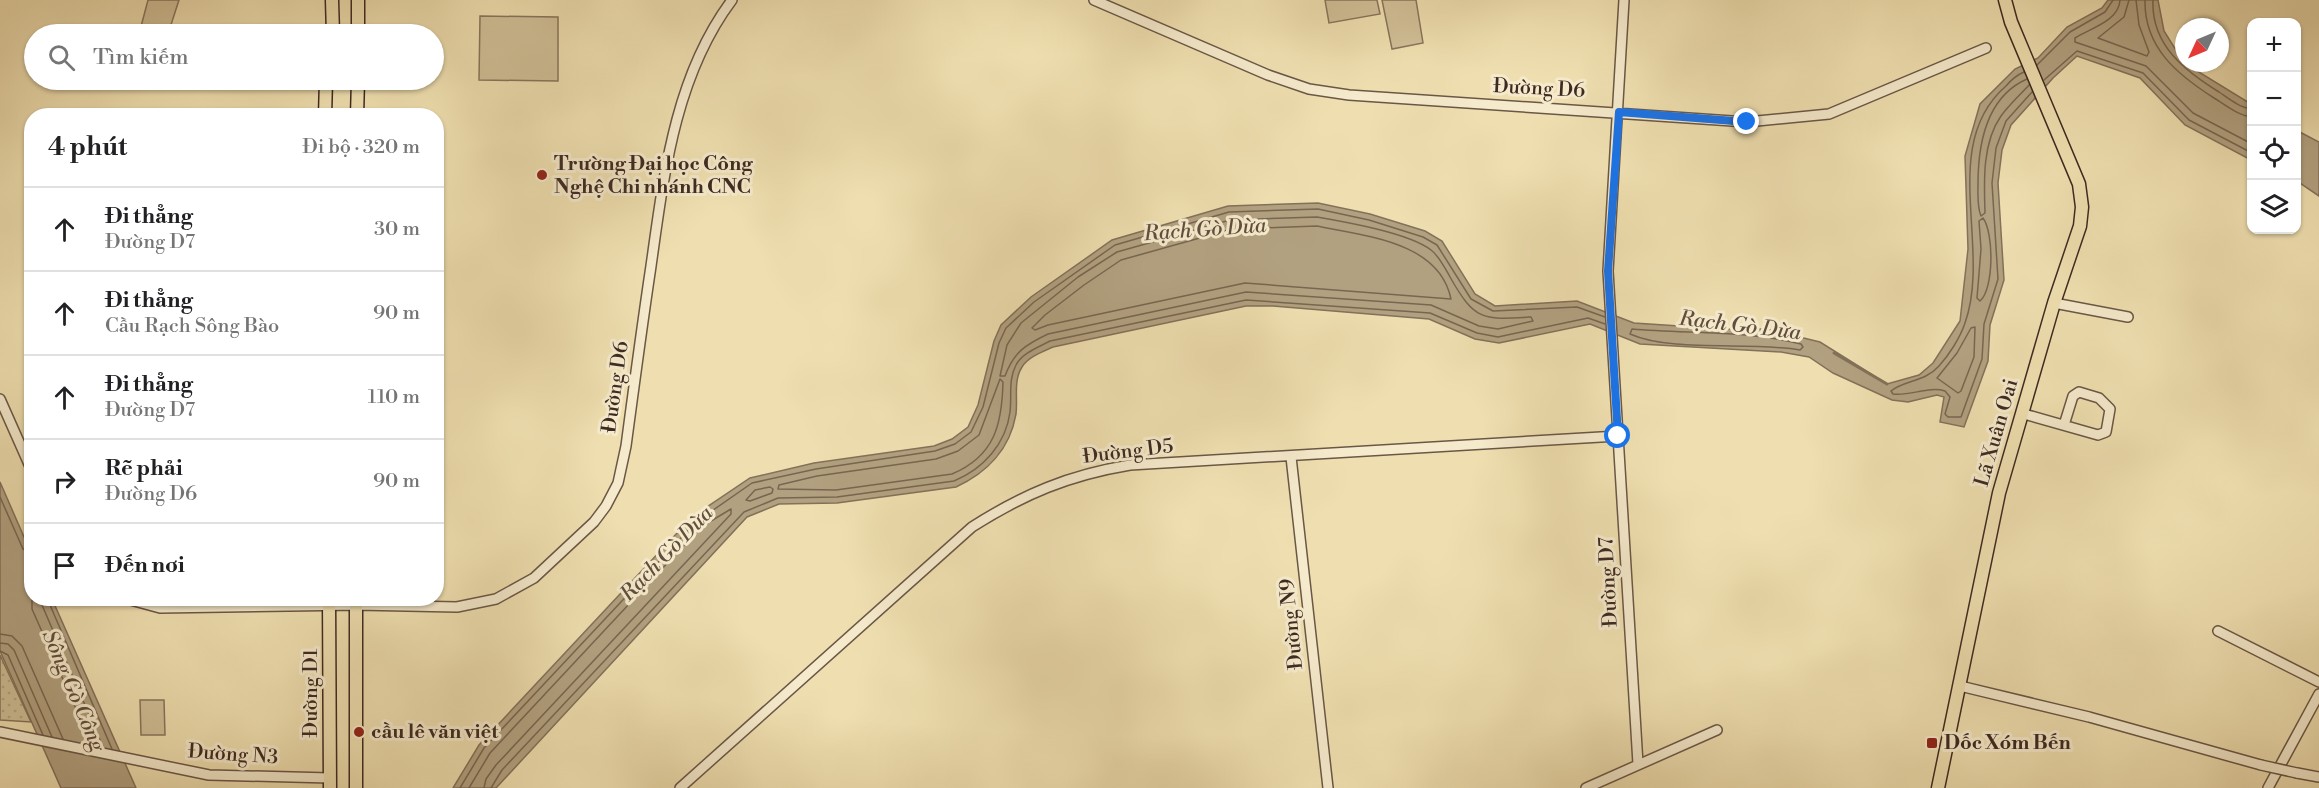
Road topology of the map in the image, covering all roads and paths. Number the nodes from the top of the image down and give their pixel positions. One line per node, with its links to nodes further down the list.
1 (326, 0): 8 (main road)
2 (332, 0): 9 (main road)
3 (358, 0): 10 (main road)
4 (732, 0): 33 (street, Đường D6)
5 (1094, 0): 20 (street, Đường D6)
6 (1624, 0): 20 (street)
7 (2005, 0): 21 (main road, Lã Xuân Oai)
8 (326, 24)
9 (333, 24)
10 (358, 24)
11 (1986, 48): 20 (street, Đường D6)
12 (326, 90): 16 (main road)
13 (333, 90): 17 (main road)
14 (358, 90): 18 (main road)
15 (364, 90): 19 (main road)
16 (325, 108)
17 (333, 108)
18 (357, 108)
19 (363, 108)
20 (1619, 112): 26 (street, Đường D7)
21 (2054, 303): 22 (street); 24 (main road, Lã Xuân Oai)
22 (2128, 317)
23 (0, 399): 27 (street)
24 (2024, 414): 25 (street); 37 (main road, Lã Xuân Oai)
25 (2064, 425): 25 (street)
26 (1618, 436): 28 (street, Đường D5); 41 (street, Đường D7)
27 (24, 453)
28 (1291, 457): 46 (street, Đường D5); 47 (street, Đường N9)
29 (153, 606): 30 (street, Đường D6)
30 (216, 606)
31 (329, 606): 43 (main road, Đường D1)
32 (357, 606): 35 (main road)
33 (424, 606)
34 (2218, 631): 36 (street)
35 (356, 653): 44 (main road); 45 (main road)
36 (2319, 682)
37 (1960, 687): 42 (street, bridge); 49 (main road, Lã Xuân Oai)
38 (2319, 694): 50 (street)
39 (1717, 730): 41 (street)
40 (0, 732): 43 (street, Đường N3)
41 (1638, 764): 48 (street)
42 (2319, 777)
43 (330, 783)
44 (356, 788)
45 (364, 788)
46 (681, 788)
47 (1328, 788)
48 (1586, 788)
49 (1938, 788)
50 (2268, 788)

